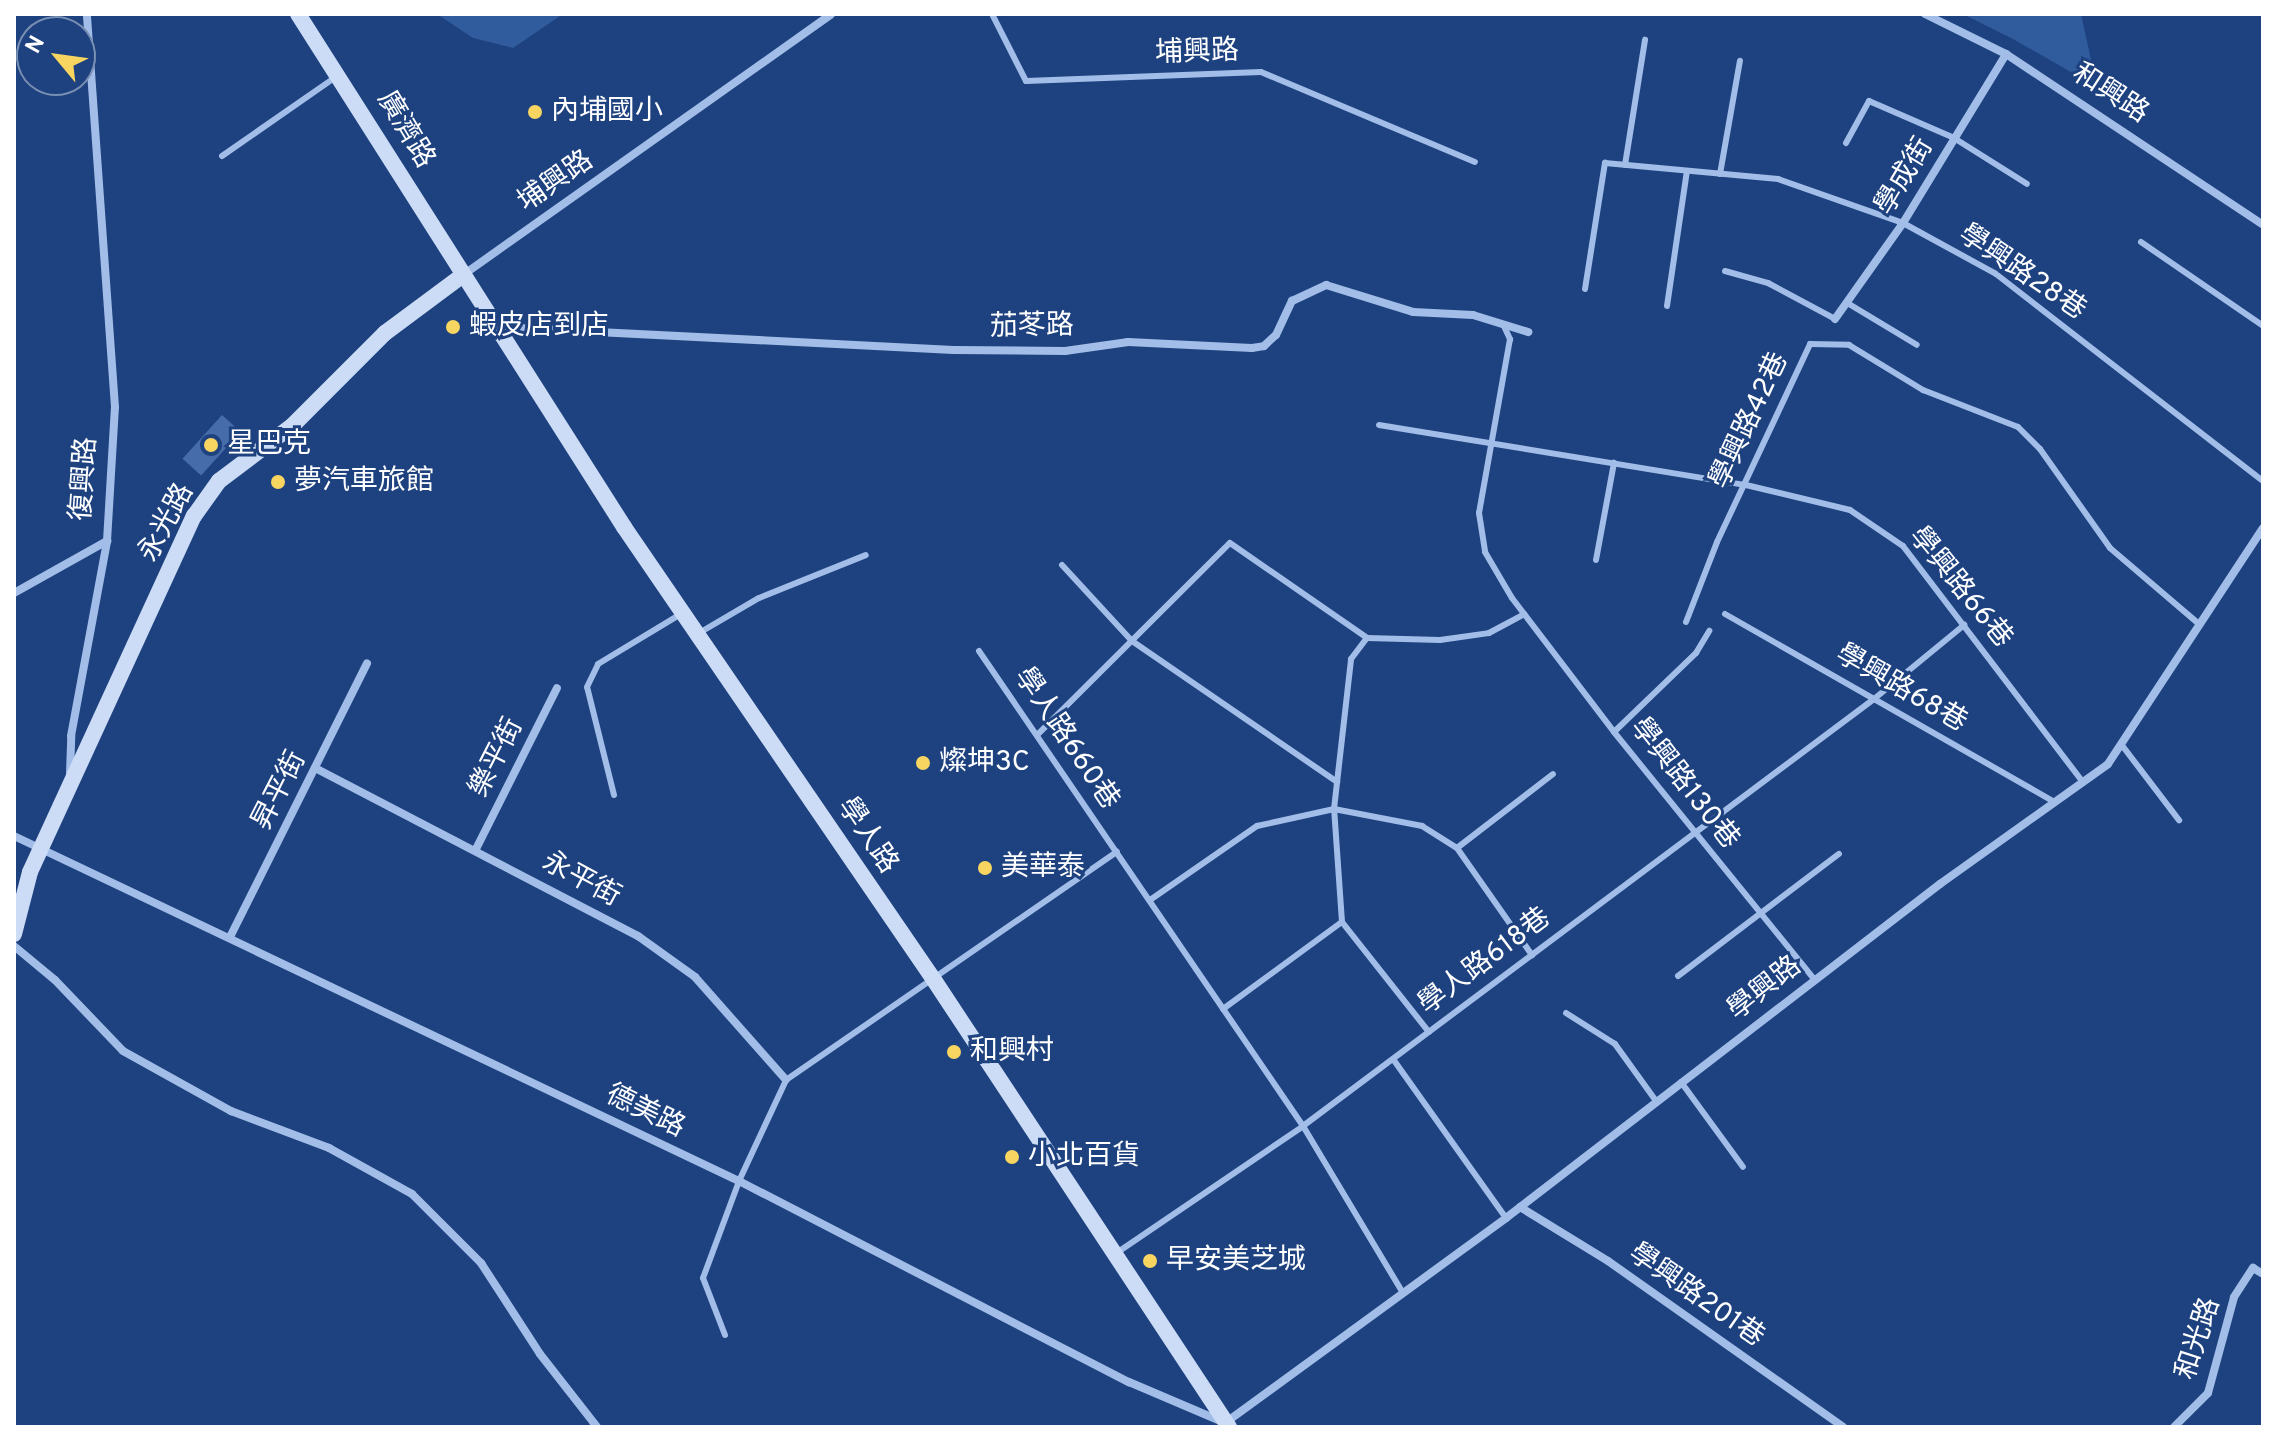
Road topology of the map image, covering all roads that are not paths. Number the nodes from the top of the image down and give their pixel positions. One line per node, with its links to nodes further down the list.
1 (87, 14): 38 (street, 復興路)
2 (298, 14): 9 (main road, 廣濟路)
3 (831, 14): 22 (street, 埔興路)
4 (992, 14): 13 (lane, 埔興路)
5 (1925, 14): 7 (street, 和興路)
6 (1645, 40): 14 (lane)
7 (2006, 54): 10 (street, 學成街); 19 (street, 和興路)
8 (1740, 61): 16 (lane)
9 (340, 74): 12 (lane); 22 (main road, 廣濟路)
10 (1954, 138): 11 (lane); 17 (lane); 18 (street, 學成街)
11 (1846, 143)
12 (222, 156)
13 (1475, 162)
14 (1625, 165): 15 (lane, 學興路28巷); 23 (lane)
15 (1687, 171): 16 (lane, 學興路28巷); 25 (lane)
16 (1720, 174): 18 (lane, 學興路28巷)
17 (2027, 184)
18 (1903, 223): 24 (street, 學成街); 35 (lane, 學興路28巷)
19 (2263, 225)
20 (2141, 242): 28 (lane)
21 (1725, 271): 26 (lane)
22 (463, 275): 29 (main road, 學人路); 64 (main road, 永光路)
23 (1585, 289)
24 (1849, 304): 26 (street, 學成街); 31 (lane)
25 (1667, 306)
26 (1835, 319)
27 (1503, 324): 29 (street, 茄苳路); 30 (street, 茄苳路); 33 (lane, 學興路130巷)
28 (2263, 326)
29 (500, 327): 43 (main road, 學人路)
30 (1528, 332)
31 (1917, 345)
32 (1379, 425): 33 (lane, 學興路66巷)
33 (1492, 443): 34 (lane, 學興路66巷); 44 (lane, 學興路130巷)
34 (1614, 463): 36 (lane, 學興路66巷); 40 (lane)
35 (2263, 481)
36 (1746, 485): 46 (lane, 學興路42巷); 47 (lane, 學興路66巷); 48 (lane, 學興路42巷)
37 (2263, 528): 48 (street, 學興路)
38 (107, 541): 42 (street); 64 (street, 復興路)
39 (866, 555): 50 (lane)
40 (1596, 560)
41 (1062, 565): 52 (lane)
42 (14, 593)
43 (684, 613): 50 (main road, 學人路); 65 (lane)
44 (1524, 614): 51 (lane); 57 (lane, 學興路130巷)
45 (1725, 614): 56 (lane, 學興路68巷)
46 (1686, 622)
47 (1964, 625): 56 (lane, 學人路618巷); 63 (lane, 學興路66巷)
48 (2200, 625): 59 (street, 學興路)
49 (1709, 631): 57 (lane)
50 (697, 634): 85 (main road, 學人路)
51 (1367, 638): 52 (lane); 62 (lane)
52 (1132, 641): 58 (lane); 62 (lane)
53 (979, 651): 58 (lane, 學人路660巷)
54 (367, 663): 60 (street, 昇平街)
55 (557, 688): 72 (street, 樂平街)
56 (1874, 699): 66 (lane, 學興路68巷); 69 (lane, 學人路618巷)
57 (1614, 732): 69 (lane, 學興路130巷)
58 (1037, 735): 74 (lane, 學人路660巷)
59 (2121, 744): 63 (street, 學興路); 68 (lane)
60 (317, 769): 72 (street, 永平街); 80 (street, 昇平街)
61 (1553, 774): 71 (lane)
62 (1337, 782): 67 (lane)
63 (2083, 782): 66 (street, 學興路)
64 (70, 794): 73 (main road, 復興路)
65 (614, 795)
66 (2055, 802): 84 (street, 學興路)
67 (1334, 809): 71 (lane); 76 (lane); 78 (lane)
68 (2179, 820)
69 (1693, 833): 77 (lane, 學興路130巷); 82 (lane, 學人路618巷)
70 (14, 836): 73 (street, 德美路)
71 (1457, 848): 82 (lane)
72 (476, 849): 90 (street, 永平街)
73 (41, 851): 79 (main road, 復興路); 80 (street, 德美路)
74 (1117, 852): 76 (lane, 學人路660巷); 85 (lane, 學人路660巷)
75 (1839, 854): 77 (lane)
76 (1150, 900): 86 (lane, 學人路660巷)
77 (1760, 914): 83 (lane); 84 (lane, 學興路130巷)
78 (1342, 922): 86 (lane); 88 (lane)
79 (14, 934)
80 (230, 937): 95 (street, 德美路)
81 (14, 946): 103 (street)
82 (1532, 955): 88 (lane, 學人路618巷)
83 (1678, 976)
84 (1814, 979): 91 (street, 學興路)
85 (934, 980): 90 (lane, 學人路660巷); 98 (main road, 學人路)
86 (1223, 1009): 93 (lane, 學人路660巷)
87 (1566, 1013): 92 (lane)
88 (1429, 1032): 89 (lane, 學人路618巷)
89 (1393, 1059): 93 (lane, 學人路618巷); 97 (lane)
90 (786, 1080): 95 (lane)
91 (1681, 1082): 92 (street, 學興路); 94 (lane)
92 (1656, 1101): 96 (street, 學興路)
93 (1303, 1126): 98 (lane, 學人路618巷); 100 (lane)
94 (1743, 1167)
95 (739, 1181): 101 (lane); 102 (street, 德美路)
96 (1520, 1207): 97 (street, 學興路); 104 (street, 學興路201巷)
97 (1506, 1218): 100 (street, 學興路)
98 (1115, 1255): 102 (main road, 學人路)
99 (2263, 1274): 105 (street, 和光路)
100 (1403, 1293): 102 (street, 學興路)
101 (725, 1335)
102 (1227, 1425)
103 (597, 1427)
104 (1843, 1427)
105 (2174, 1427)

